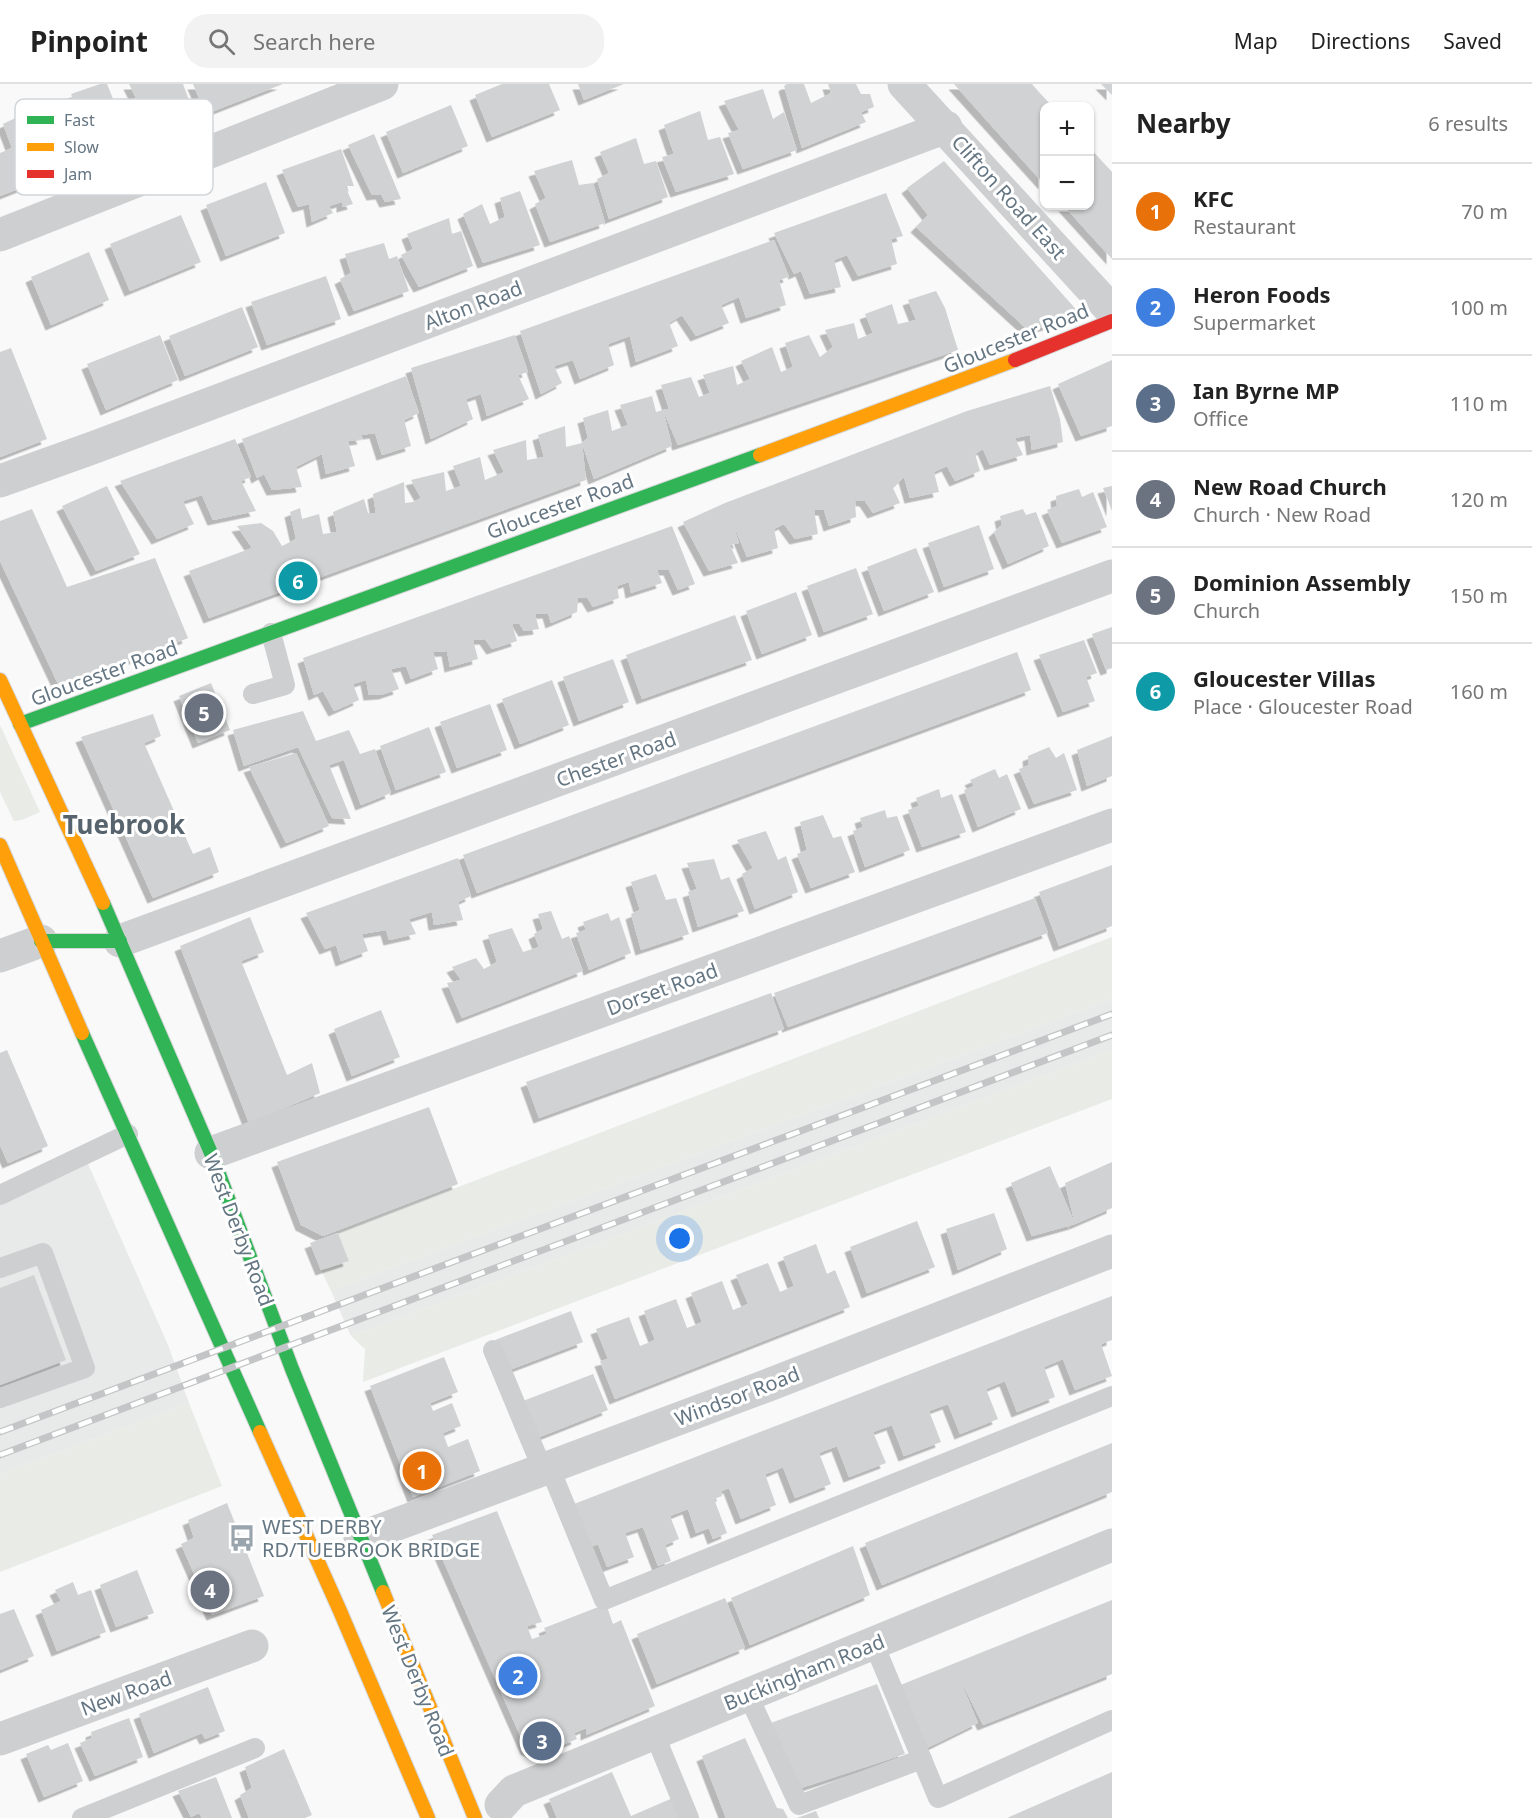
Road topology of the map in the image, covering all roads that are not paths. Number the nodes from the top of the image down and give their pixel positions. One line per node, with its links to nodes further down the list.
1 (382, 84): 4 (street)
2 (904, 84): 3 (street, Clifton Road East)
3 (946, 128): 7 (street, Clifton Road East); 9 (street, Alton Road)
4 (213, 151)
5 (101, 195): 6 (street)
6 (0, 235)
7 (1112, 311)
8 (1112, 321): 11 (main road, Gloucester Road)
9 (0, 481)
10 (1112, 576): 18 (street, Chester Road)
11 (271, 633): 13 (lane); 14 (main road, Gloucester Road)
12 (0, 680): 14 (main road, West Derby Road)
13 (253, 694)
14 (20, 724): 18 (main road, West Derby Road)
15 (1112, 825): 21 (street, Dorset Road)
16 (0, 845): 17 (main road)
17 (41, 941): 18 (main road); 19 (street); 20 (main road)
18 (120, 941): 21 (main road, West Derby Road)
19 (0, 956)
20 (128, 1134): 22 (lane); 41 (main road)
21 (211, 1154): 29 (main road, West Derby Road)
22 (0, 1195)
23 (1112, 1251): 28 (street, Windsor Road)
24 (0, 1268): 27 (lane)
25 (494, 1350): 28 (lane)
26 (1112, 1396): 28 (lane)
27 (0, 1398)
28 (545, 1467): 29 (street, Windsor Road)
29 (360, 1538): 39 (main road, West Derby Road)
30 (1112, 1545): 31 (street, Buckingham Road)
31 (874, 1644): 33 (street, Buckingham Road); 38 (lane)
32 (252, 1646): 36 (street, New Road)
33 (748, 1695): 35 (street, Buckingham Road); 38 (lane)
34 (1112, 1720): 38 (lane)
35 (654, 1734): 40 (street, Buckingham Road); 43 (lane)
36 (0, 1739)
37 (255, 1748): 42 (lane)
38 (922, 1759)
39 (461, 1786): 40 (street, West Derby Road)
40 (497, 1814)
41 (423, 1816)
42 (82, 1818)
43 (689, 1818)

